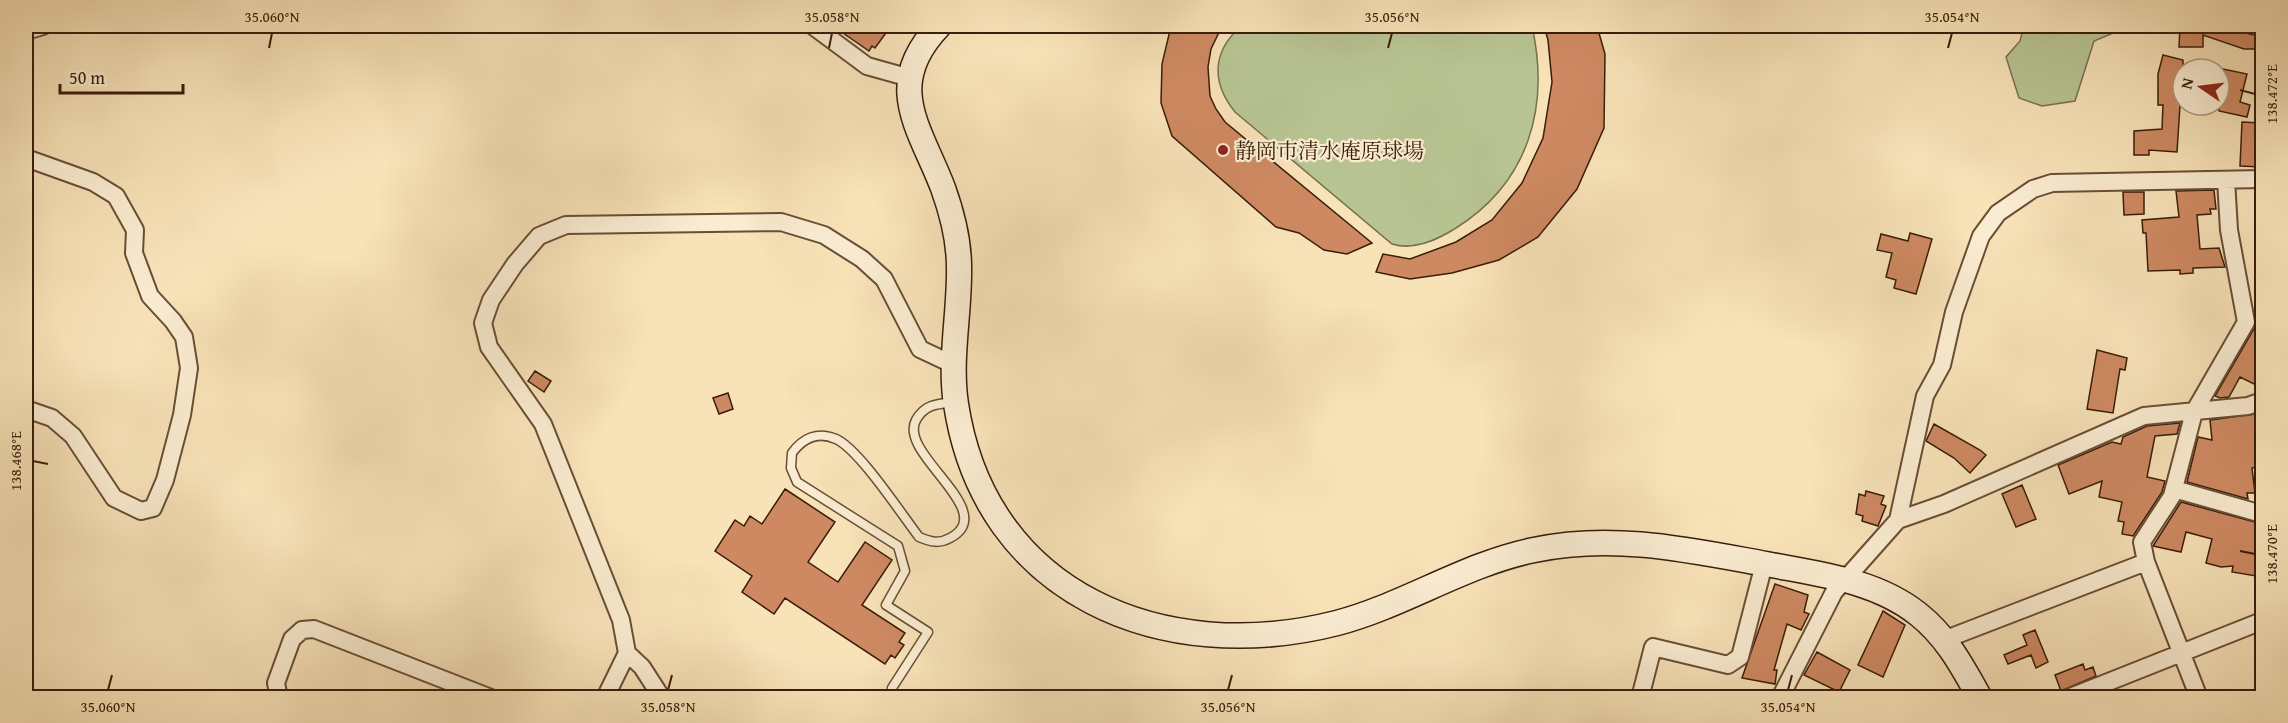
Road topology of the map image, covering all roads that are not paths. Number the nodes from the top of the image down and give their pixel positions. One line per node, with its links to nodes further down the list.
1 (43, 26): 4 (street)
2 (813, 26): 5 (street)
3 (939, 26): 5 (street)
4 (26, 31)
5 (910, 78): 9 (street)
6 (26, 158): 12 (street)
7 (2262, 179): 8 (street)
8 (2226, 180): 13 (street); 16 (street)
9 (954, 364): 11 (street); 22 (street)
10 (2262, 401): 13 (street)
11 (955, 402): 18 (street); 24 (lane)
12 (26, 409)
13 (2194, 412): 14 (street); 16 (street)
14 (2174, 489): 15 (street); 17 (street)
15 (2262, 514)
16 (1898, 520): 19 (street)
17 (2146, 562): 21 (street); 23 (street)
18 (1764, 564): 19 (street); 29 (street)
19 (1844, 579): 21 (street); 30 (street)
20 (2262, 621): 23 (street)
21 (1946, 639): 31 (street)
22 (627, 652): 27 (street); 28 (street)
23 (2181, 653): 32 (street); 33 (street)
24 (892, 688)
25 (279, 698): 26 (street)
26 (491, 698)
27 (605, 698)
28 (662, 698)
29 (1640, 698)
30 (1780, 698)
31 (1980, 698)
32 (2068, 698)
33 (2199, 698)

